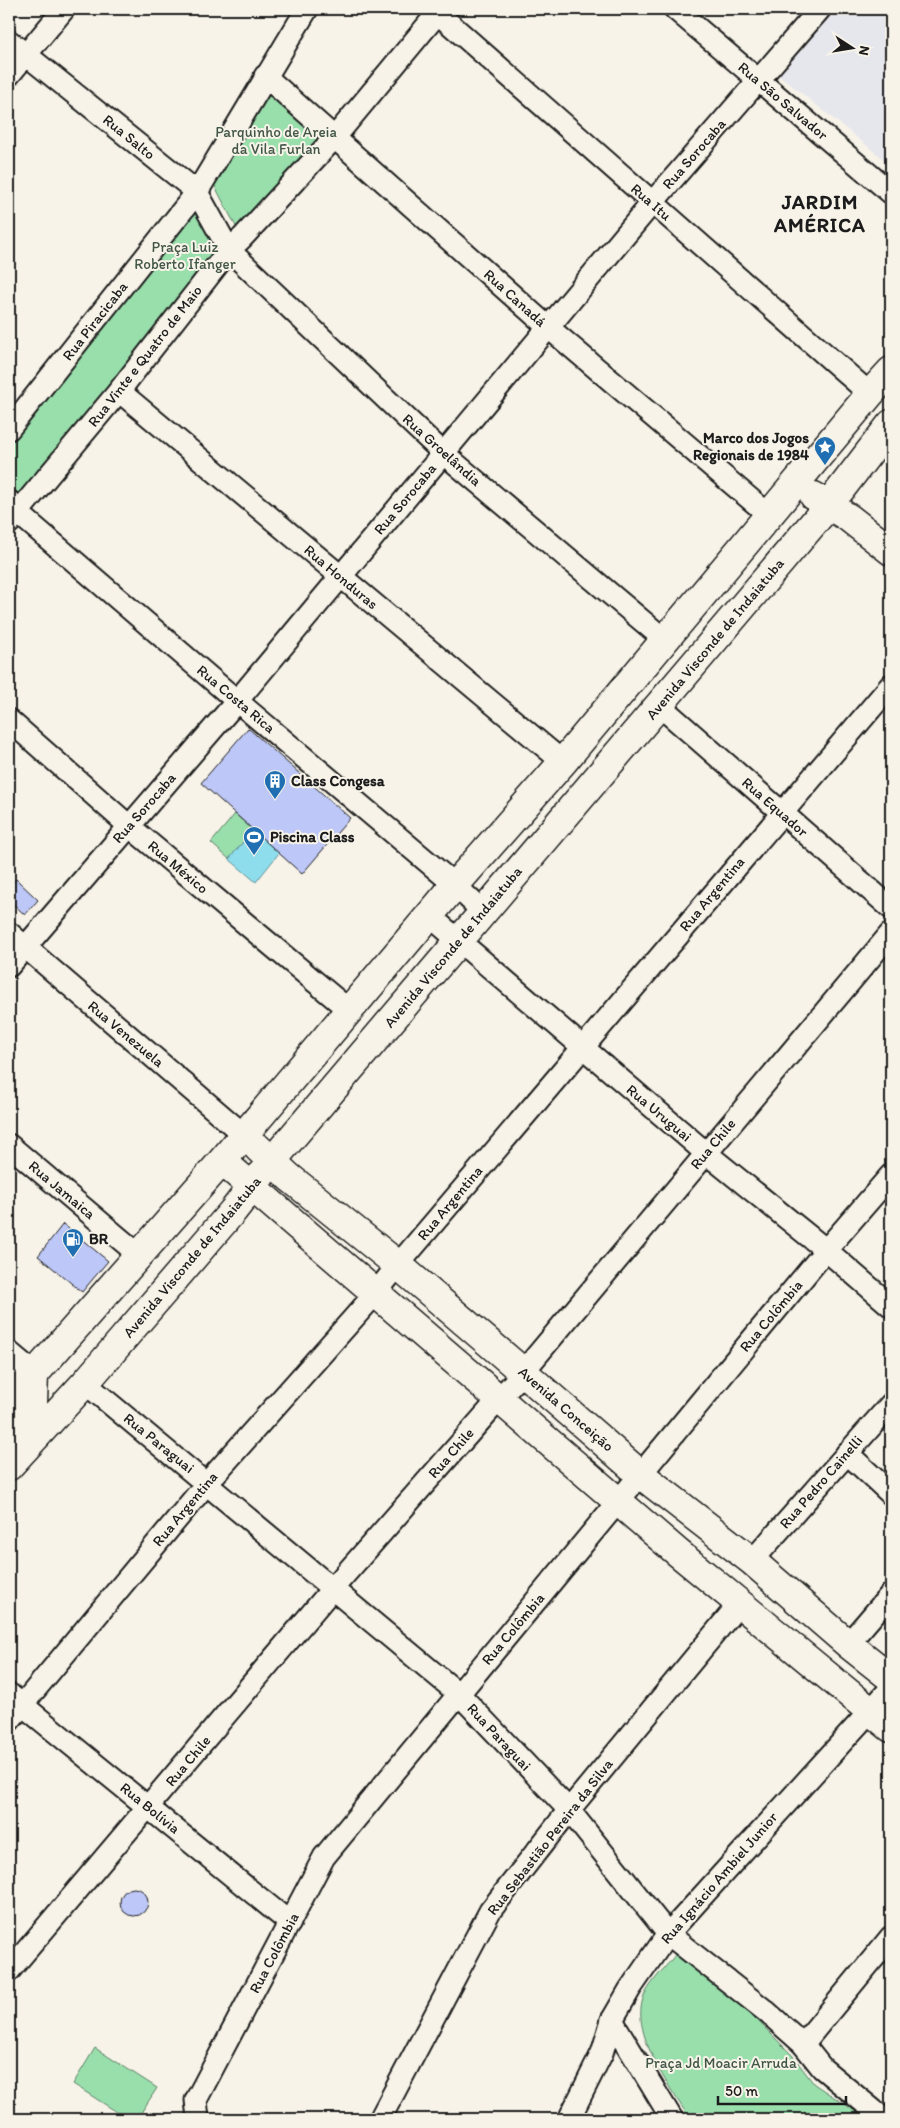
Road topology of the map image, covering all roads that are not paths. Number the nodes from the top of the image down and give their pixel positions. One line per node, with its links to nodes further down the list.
1 (64, 9): 7 (street)
2 (307, 9): 9 (street, Rua Piracicaba)
3 (675, 9): 10 (street, Rua São Salvador)
4 (820, 9): 10 (street, Rua Sorocaba)
5 (437, 10): 11 (street, Rua Vinte e Quatro de Maio); 14 (street, Rua Itu)
6 (9, 41): 7 (street, Rua Salto)
7 (25, 55): 8 (street); 12 (street, Rua Salto)
8 (9, 75)
9 (265, 76): 11 (street, Rua Canadá); 12 (street, Rua Piracicaba)
10 (758, 80): 13 (street, Rua São Salvador); 14 (street, Rua Sorocaba)
11 (335, 137): 15 (street, Rua Vinte e Quatro de Maio); 16 (street, Rua Canadá)
12 (197, 192): 15 (street, Rua Salto); 20 (street, Rua Piracicaba)
13 (891, 193)
14 (652, 203): 16 (street, Rua Sorocaba); 19 (street, Rua Itu)
15 (229, 250): 18 (street, Rua Vinte e Quatro de Maio); 22 (street, Rua Groelândia)
16 (549, 328): 22 (street, Rua Sorocaba); 26 (street, Rua Canadá)
17 (891, 371): 19 (main road)
18 (119, 391): 25 (street, Rua Vinte e Quatro de Maio); 28 (street, Rua Honduras)
19 (870, 394): 21 (main road); 23 (main road)
20 (9, 428)
21 (889, 437): 24 (main road, Avenida Visconde de Indaiatuba)
22 (443, 453): 28 (street, Rua Sorocaba); 29 (street, Rua Groelândia)
23 (797, 483): 24 (main road); 26 (main road)
24 (828, 506): 27 (main road); 32 (main road, Avenida Visconde de Indaiatuba)
25 (12, 512): 31 (street, Rua Costa Rica)
26 (769, 515): 29 (main road)
27 (891, 550)
28 (340, 576): 31 (street, Rua Sorocaba); 34 (street, Rua Honduras)
29 (665, 640): 34 (main road)
30 (891, 685): 35 (street, Rua Argentina)
31 (237, 701): 36 (street, Rua Sorocaba); 37 (street, Rua Costa Rica)
32 (659, 705): 35 (street, Rua Equador); 39 (main road, Avenida Visconde de Indaiatuba)
33 (9, 720): 36 (street, Rua México)
34 (563, 762): 37 (main road)
35 (781, 813): 38 (street, Rua Equador); 46 (street, Rua Argentina)
36 (129, 826): 42 (street, Rua Sorocaba); 45 (street, Rua México)
37 (456, 885): 39 (street, Rua Costa Rica); 40 (main road)
38 (891, 908)
39 (483, 912): 43 (main road, Avenida Visconde de Indaiatuba)
40 (430, 916): 43 (street, Rua Uruguai); 45 (main road)
41 (891, 933): 49 (street, Rua Chile)
42 (16, 940): 44 (street, Rua Sorocaba); 47 (street, Rua Venezuela)
43 (458, 941): 46 (street, Rua Uruguai); 51 (main road, Avenida Visconde de Indaiatuba)
44 (9, 966)
45 (350, 1011): 47 (main road)
46 (582, 1048): 49 (street, Rua Uruguai); 56 (street, Rua Argentina)
47 (244, 1135): 50 (main road); 51 (main road, Avenida Conceição)
48 (9, 1145): 55 (street, Rua Jamaica)
49 (706, 1153): 54 (street, Rua Uruguai); 60 (street, Rua Chile)
50 (222, 1161): 53 (main road); 55 (main road)
51 (272, 1161): 53 (main road, Avenida Visconde de Indaiatuba); 56 (main road, Avenida Conceição)
52 (891, 1175): 54 (street, Rua Colômbia)
53 (251, 1188): 57 (main road); 62 (main road, Avenida Visconde de Indaiatuba)
54 (826, 1250): 58 (street, Rua Uruguai); 68 (street, Rua Colômbia)
55 (139, 1255): 61 (main road)
56 (398, 1265): 57 (street, Rua Argentina); 60 (main road, Avenida Conceição)
57 (376, 1294): 63 (main road); 69 (street, Rua Argentina)
58 (891, 1306)
59 (9, 1352): 61 (street)
60 (524, 1372): 63 (street, Rua Chile); 68 (main road, Avenida Conceição)
61 (34, 1373): 64 (main road); 67 (main road)
62 (85, 1383): 67 (main road, Avenida Visconde de Indaiatuba); 69 (street, Rua Paraguai)
63 (499, 1398): 71 (main road); 73 (street, Rua Chile)
64 (9, 1403)
65 (891, 1404): 66 (street, Rua Pedro Cainelli)
66 (847, 1453): 70 (street); 72 (street, Rua Pedro Cainelli)
67 (10, 1464)
68 (640, 1474): 71 (street, Rua Colômbia); 72 (main road, Avenida Conceição)
69 (207, 1483): 73 (street, Rua Paraguai); 80 (street, Rua Argentina)
70 (891, 1494)
71 (619, 1502): 75 (main road); 79 (street, Rua Colômbia)
72 (752, 1561): 76 (main road, Avenida Conceição)
73 (333, 1588): 79 (street, Rua Paraguai); 83 (street, Rua Chile)
74 (891, 1594): 76 (street)
75 (739, 1604): 81 (main road); 84 (street, Rua Sebastião Pereira da Silva)
76 (848, 1644): 77 (main road, Avenida Conceição)
77 (891, 1678)
78 (891, 1688): 81 (street, Rua Ignácio Ambiel Junior)
79 (459, 1694): 84 (street, Rua Paraguai); 85 (street, Rua Colômbia)
80 (13, 1706): 83 (street, Rua Bolívia)
81 (870, 1709): 82 (main road); 86 (street, Rua Ignácio Ambiel Junior)
82 (891, 1728)
83 (149, 1807): 85 (street, Rua Bolívia); 88 (street, Rua Chile)
84 (569, 1810): 86 (street, Rua Paraguai); 92 (street, Rua Sebastião Pereira da Silva)
85 (290, 1924): 91 (street, Rua Colômbia)
86 (668, 1934): 89 (street, Rua Ignácio Ambiel Junior); 90 (street, Rua Paraguai)
87 (891, 1937): 90 (street)
88 (9, 1971)
89 (612, 2020): 93 (street, Rua Ignácio Ambiel Junior); 94 (street)
90 (803, 2044): 95 (street, Rua Paraguai)
91 (198, 2119)
92 (380, 2119)
93 (569, 2119)
94 (672, 2119)
95 (884, 2119)

